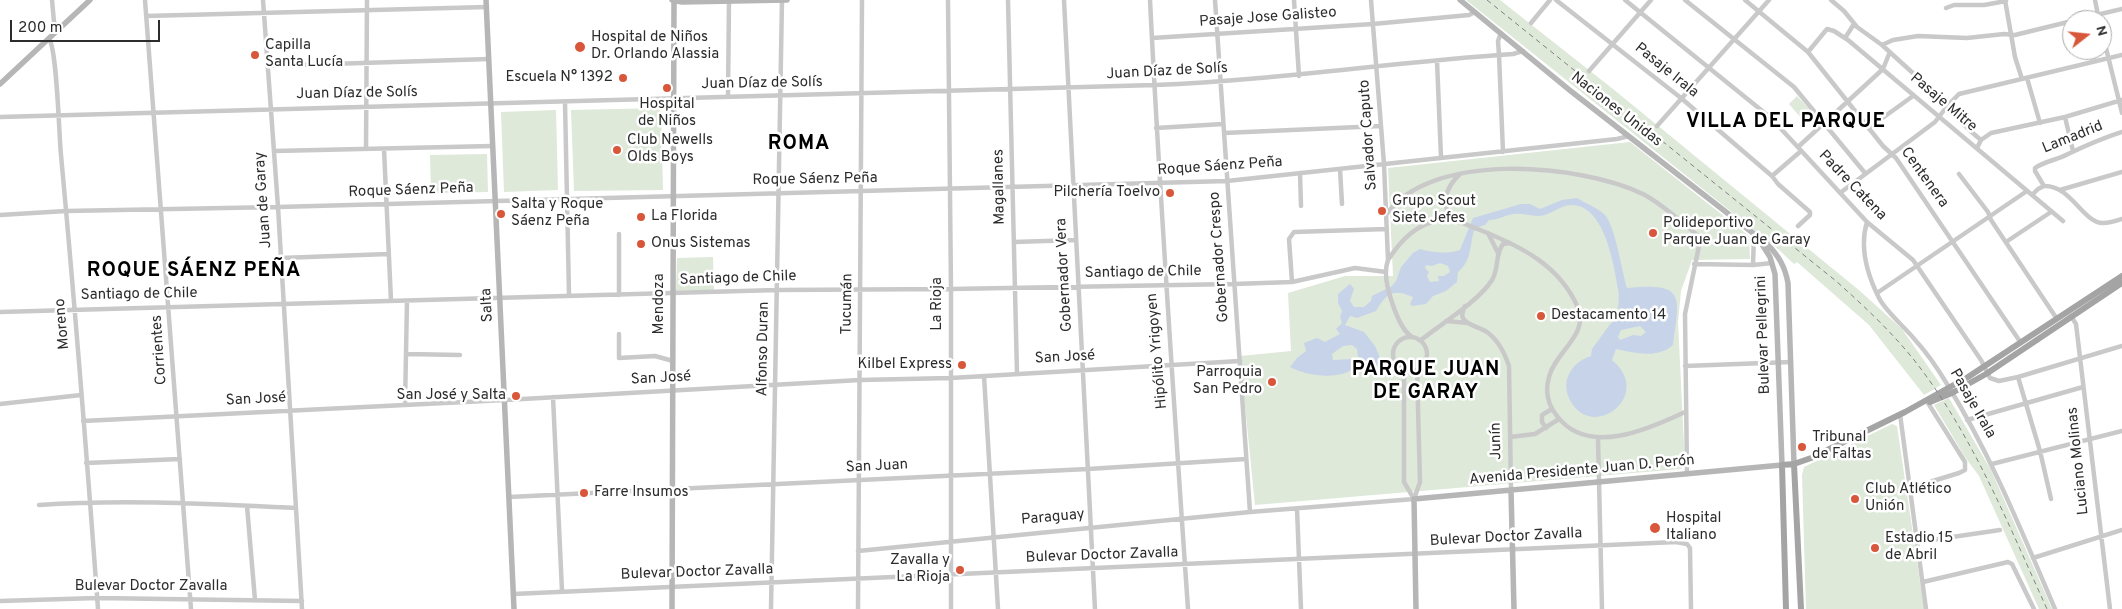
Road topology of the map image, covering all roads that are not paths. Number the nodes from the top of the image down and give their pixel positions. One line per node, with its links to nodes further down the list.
1 (52, 0): 42 (street)
2 (90, 0): 42 (street)
3 (145, 0): 36 (street, Corrientes)
4 (263, 0): 35 (street, Juan de Garay)
5 (367, 0): 31 (street)
6 (486, 0): 29 (street, Salta)
7 (673, 0): 28 (street); 79 (street, Mendoza)
8 (782, 0): 9 (street); 28 (street); 75 (street, Alfonso Duran)
9 (788, 0)
10 (862, 0): 74 (street, Tucumán)
11 (948, 0): 73 (street, La Rioja)
12 (1008, 0): 72 (street, Magallanes)
13 (1064, 0): 71 (street, Gobernador Vera)
14 (1150, 0): 46 (street, Hipólito Yrigoyen)
15 (1215, 0): 45 (street, Gobernador Crespo)
16 (1294, 0): 41 (street)
17 (1372, 0): 39 (street, Salvador Caputo)
18 (1460, 0): 32 (street, Naciones Unidas)
19 (1550, 0): 38 (street)
20 (1556, 0): 50 (street, Pasaje Irala)
21 (1625, 0): 33 (street, Padre Catena)
22 (1652, 0): 33 (street)
23 (1685, 0): 47 (street)
24 (1745, 0): 34 (street, Centenera)
25 (1769, 0): 34 (street)
26 (1831, 0): 40 (street)
27 (2005, 0): 30 (street); 44 (street)
28 (729, 1): 77 (street)
29 (487, 7): 31 (street); 56 (street, Salta)
30 (1946, 8)
31 (367, 10): 35 (street); 60 (street)
32 (1475, 12): 39 (street, Pasaje Jose Galisteo); 43 (street, Naciones Unidas)
33 (1641, 12): 50 (street); 63 (street, Padre Catena)
34 (1759, 12): 47 (street); 53 (street, Centenera)
35 (264, 13): 36 (street); 61 (street, Juan de Garay)
36 (146, 16): 87 (street, Corrientes)
37 (2062, 22): 44 (street)
38 (1531, 23)
39 (1373, 24): 41 (street, Pasaje Jose Galisteo); 62 (street, Salvador Caputo)
40 (1854, 24): 48 (street); 51 (street)
41 (1296, 29): 45 (street, Pasaje Jose Galisteo); 66 (street)
42 (58, 30): 49 (street)
43 (1501, 33): 52 (street, Naciones Unidas); 55 (street)
44 (2011, 34): 51 (street); 67 (street)
45 (1217, 35): 46 (street, Pasaje Jose Galisteo); 68 (street, Gobernador Crespo)
46 (1152, 38): 70 (street, Hipólito Yrigoyen)
47 (1733, 38): 63 (street); 93 (street)
48 (1845, 38): 53 (street, Pasaje Mitre); 64 (street, Pasaje Mitre)
49 (49, 39): 69 (street); 89 (street, Moreno)
50 (1612, 44): 65 (street); 78 (street, Pasaje Irala)
51 (1882, 46): 54 (street)
52 (1523, 51): 55 (street, Juan Díaz de Solís); 102 (street, Naciones Unidas)
53 (1808, 52): 80 (street, Centenera)
54 (1889, 54): 64 (street); 86 (street)
55 (1499, 55): 59 (street, Juan Díaz de Solís); 111 (street)
56 (490, 59): 60 (street); 83 (street, Salta)
57 (2100, 60): 67 (street)
58 (2109, 60): 81 (street)
59 (1436, 61): 62 (street, Juan Díaz de Solís); 113 (street)
60 (366, 62): 61 (street); 84 (street)
61 (267, 66): 85 (street, Juan de Garay)
62 (1377, 66): 66 (street, Juan Díaz de Solís); 96 (street, Salvador Caputo)
63 (1709, 67): 78 (street); 108 (street, Padre Catena)
64 (1883, 69): 76 (street, Pasaje Mitre); 80 (street)
65 (1589, 71)
66 (1299, 76): 68 (street, Juan Díaz de Solís)
67 (2024, 78): 86 (street); 94 (street)
68 (1220, 82): 70 (street, Juan Díaz de Solís); 95 (street, Gobernador Crespo)
69 (0, 84)
70 (1155, 85): 71 (street, Juan Díaz de Solís); 99 (street, Hipólito Yrigoyen)
71 (1069, 89): 72 (street, Juan Díaz de Solís); 124 (street, Gobernador Vera)
72 (1010, 90): 73 (street, Juan Díaz de Solís); 126 (street, Magallanes)
73 (949, 91): 74 (street, Juan Díaz de Solís); 127 (street, La Rioja)
74 (861, 94): 75 (street, Juan Díaz de Solís); 131 (street, Tucumán)
75 (780, 96): 77 (street, Juan Díaz de Solís); 130 (street, Alfonso Duran)
76 (1913, 96): 91 (street, Pasaje Mitre); 98 (street)
77 (728, 97): 79 (street, Juan Díaz de Solís)
78 (1681, 98): 97 (street); 121 (street, Pasaje Irala)
79 (673, 99): 82 (street, Juan Díaz de Solís); 134 (street, Mendoza)
80 (1848, 101): 93 (street); 98 (street, Centenera)
81 (2120, 101): 88 (street); 92 (street)
82 (566, 102): 83 (street, Juan Díaz de Solís); 135 (street)
83 (492, 103): 84 (street, Juan Díaz de Solís); 104 (street, Salta)
84 (366, 106): 85 (street, Juan Díaz de Solís); 105 (street)
85 (271, 108): 87 (street, Juan Díaz de Solís); 110 (street, Juan de Garay)
86 (1945, 108): 91 (street); 103 (street)
87 (153, 111): 89 (street, Juan Díaz de Solís); 141 (street, Corrientes)
88 (2122, 113)
89 (57, 115): 90 (street, Juan Díaz de Solís); 142 (street, Moreno)
90 (0, 117)
91 (1939, 117): 106 (street, Pasaje Mitre); 112 (street)
92 (2065, 117): 94 (street); 109 (street)
93 (1824, 123): 108 (street); 118 (street)
94 (2040, 123): 103 (street)
95 (1223, 124): 99 (street); 101 (street, Gobernador Crespo)
96 (1381, 126): 101 (street); 114 (street, Salvador Caputo)
97 (1657, 126)
98 (1870, 127): 112 (street, Centenera)
99 (1156, 128): 123 (street, Hipólito Yrigoyen)
100 (2122, 132): 109 (street, Lamadrid)
101 (1224, 133): 122 (street, Gobernador Crespo)
102 (1629, 136): 111 (street, Roque Sáenz Peña); 155 (street, Naciones Unidas)
103 (1981, 140): 106 (street)
104 (492, 146): 107 (street); 136 (street, Salta)
105 (366, 148): 107 (street); 110 (street)
106 (1977, 148): 129 (street, Pasaje Mitre)
107 (384, 149): 137 (street)
108 (1800, 149): 121 (street); 132 (street, Padre Catena)
109 (2073, 151): 125 (street, Lamadrid)
110 (274, 152): 140 (street, Juan de Garay)
111 (1503, 152): 113 (street, Roque Sáenz Peña)
112 (1891, 153): 118 (street); 157 (street, Centenera)
113 (1441, 157): 114 (street, Roque Sáenz Peña)
114 (1384, 164): 115 (street, Roque Sáenz Peña); 145 (street, Salvador Caputo)
115 (1340, 169): 117 (street, Roque Sáenz Peña); 138 (street)
116 (2122, 172): 128 (street)
117 (1300, 173): 122 (street, Roque Sáenz Peña); 139 (street)
118 (1865, 173): 132 (street)
119 (1460, 174): 145 (street); 148 (street); 166 (street)
120 (1958, 174): 146 (street)
121 (1772, 176): 151 (street, Pasaje Irala)
122 (1227, 181): 123 (street, Roque Sáenz Peña); 173 (street, Gobernador Crespo)
123 (1160, 184): 124 (street, Roque Sáenz Peña); 174 (street, Hipólito Yrigoyen)
124 (1073, 186): 126 (street, Roque Sáenz Peña); 156 (street, Gobernador Vera)
125 (2044, 186): 128 (street); 133 (street)
126 (1012, 187): 127 (street, Roque Sáenz Peña); 158 (street, Magallanes)
127 (950, 188): 131 (street, Roque Sáenz Peña); 179 (street, La Rioja)
128 (2060, 190): 147 (street)
129 (2027, 191): 133 (street, Pasaje Mitre); 146 (street)
130 (778, 192): 131 (street, Roque Sáenz Peña); 134 (street, Roque Sáenz Peña); 178 (street, Alfonso Duran)
131 (862, 192): 177 (street, Tucumán)
132 (1840, 193): 150 (street, Padre Catena)
133 (2032, 195): 143 (street, Pasaje Mitre)
134 (673, 196): 135 (street, Roque Sáenz Peña); 181 (street, Mendoza)
135 (567, 199): 136 (street, Roque Sáenz Peña); 182 (street)
136 (496, 201): 137 (street, Roque Sáenz Peña); 184 (street, Salta)
137 (386, 204): 140 (street, Roque Sáenz Peña); 161 (street)
138 (1342, 204)
139 (1301, 206)
140 (278, 207): 141 (street, Roque Sáenz Peña); 163 (street, Juan de Garay)
141 (160, 210): 142 (street, Roque Sáenz Peña); 191 (street, Corrientes)
142 (66, 211): 144 (street, Roque Sáenz Peña); 192 (street, Moreno)
143 (2052, 212): 149 (street, Pasaje Mitre); 160 (street)
144 (0, 215)
145 (1386, 216): 152 (street, Salvador Caputo)
146 (1990, 216): 157 (street); 160 (street)
147 (2122, 219)
148 (1452, 220): 153 (street); 164 (street)
149 (2063, 221)
150 (1867, 222): 168 (street, Padre Catena); 180 (street, Pasaje Irala)
151 (1798, 226)
152 (1387, 229): 164 (street, Salvador Caputo); 171 (street)
153 (1487, 233): 159 (street); 162 (street)
154 (619, 234): 183 (street)
155 (1756, 236): 165 (street, Bulevar Pellegrini); 167 (street); 186 (street, Bulevar Pellegrini)
156 (1076, 240): 158 (street); 175 (street, Gobernador Vera)
157 (1953, 241): 168 (street); 203 (street, Centenera)
158 (1014, 242): 176 (street, Magallanes)
159 (1512, 242): 162 (street); 234 (street)
160 (2006, 242): 195 (street)
161 (388, 254): 163 (street); 187 (street)
162 (1499, 257): 190 (street)
163 (281, 258): 189 (street, Juan de Garay)
164 (1388, 260): 169 (street, Salvador Caputo)
165 (1772, 262): 167 (street); 185 (street, Bulevar Pellegrini)
166 (1694, 264): 167 (street); 213 (street)
167 (1753, 265)
168 (1917, 265): 180 (street); 217 (street, Padre Catena)
169 (1386, 272): 171 (street, Santiago de Chile); 198 (street, Salvador Caputo)
170 (2122, 276): 194 (main road, Avenida Presidente Juan D. Perón)
171 (1292, 282): 173 (street, Santiago de Chile)
172 (2122, 283): 194 (main road, Avenida Presidente Juan D. Perón)
173 (1234, 284): 174 (street, Santiago de Chile); 209 (street, Gobernador Crespo)
174 (1165, 285): 175 (street, Santiago de Chile); 212 (street, Hipólito Yrigoyen)
175 (1078, 287): 176 (street, Santiago de Chile); 214 (street, Gobernador Vera)
176 (1015, 288): 179 (street, Santiago de Chile); 218 (street, Magallanes)
177 (861, 289): 178 (street, Santiago de Chile); 179 (street, Santiago de Chile); 222 (street, Tucumán)
178 (777, 290): 181 (street, Santiago de Chile); 223 (street, Alfonso Duran)
179 (951, 290): 221 (street, La Rioja)
180 (1877, 293): 226 (street, Pasaje Irala)
181 (673, 294): 183 (street, Santiago de Chile); 208 (street, Mendoza)
182 (569, 295): 183 (street, Santiago de Chile); 184 (street, Santiago de Chile)
183 (619, 295)
184 (500, 296): 188 (street, Santiago de Chile); 229 (street, Salta)
185 (1776, 298): 186 (street); 210 (street, Bulevar Pellegrini)
186 (1789, 298): 211 (street, Bulevar Pellegrini)
187 (391, 301): 188 (street, Santiago de Chile); 189 (street, Santiago de Chile)
188 (407, 301): 205 (street)
189 (283, 304): 191 (street, Santiago de Chile); 235 (street, Juan de Garay)
190 (1465, 306): 196 (street); 197 (street)
191 (169, 307): 192 (street, Santiago de Chile); 238 (street, Corrientes)
192 (75, 308): 193 (street, Santiago de Chile); 227 (street, Moreno)
193 (0, 312)
194 (2070, 315): 195 (main road, Avenida Presidente Juan D. Perón); 207 (street, Luciano Molinas); 217 (main road, Avenida Presidente Juan D. Perón)
195 (2058, 320): 203 (main road, Avenida Presidente Juan D. Perón)
196 (1444, 322): 197 (street, Junín); 202 (street)
197 (1468, 323): 244 (street, Junín)
198 (1401, 326): 200 (street, Salvador Caputo); 201 (street, Salvador Caputo)
199 (619, 334): 208 (street)
200 (1411, 336): 201 (street); 202 (street)
201 (1399, 340): 215 (street)
202 (1421, 340): 216 (street)
203 (2021, 344): 217 (main road, Avenida Presidente Juan D. Perón)
204 (2122, 346): 207 (street)
205 (406, 354): 206 (street); 233 (street)
206 (460, 355)
207 (2080, 358): 220 (street); 224 (street, Luciano Molinas)
208 (673, 361): 225 (street, Mendoza)
209 (1240, 361): 212 (street, San José); 249 (street, Gobernador Crespo)
210 (1778, 362): 211 (street); 213 (street); 254 (street, Bulevar Pellegrini)
211 (1791, 362): 252 (street, Bulevar Pellegrini)
212 (1173, 366): 214 (street, San José); 251 (street, Hipólito Yrigoyen)
213 (1685, 366): 236 (street)
214 (1084, 370): 218 (street, San José); 255 (street, Gobernador Vera)
215 (1404, 370): 216 (street); 267 (street)
216 (1418, 370): 267 (street)
217 (1986, 370): 220 (street); 226 (main road, Avenida Presidente Juan D. Perón)
218 (1017, 373): 219 (street, San José)
219 (984, 376): 221 (street, San José); 256 (street)
220 (2018, 376): 230 (street)
221 (950, 378): 222 (street, San José); 258 (street, La Rioja)
222 (860, 380): 223 (street, San José); 259 (street, Tucumán)
223 (776, 384): 225 (street, San José); 261 (street, Alfonso Duran)
224 (2083, 387): 230 (street); 246 (street, Luciano Molinas)
225 (673, 390): 228 (street, San José); 262 (street, Mendoza)
226 (1950, 390): 232 (main road, Avenida Presidente Juan D. Perón); 237 (main road, Avenida Presidente Juan D. Perón); 240 (street, Pasaje Irala)
227 (81, 395): 231 (street); 241 (street, Moreno)
228 (553, 397): 229 (street, San José); 265 (street)
229 (505, 400): 233 (street, San José); 266 (street, Salta)
230 (2025, 402): 240 (street); 247 (street)
231 (0, 404)
232 (1928, 404): 237 (main road, Avenida Presidente Juan D. Perón); 263 (street)
233 (405, 405): 235 (street, San José)
234 (1552, 409): 239 (street); 242 (street)
235 (290, 411): 238 (street, San José); 273 (street, Juan de Garay)
236 (1686, 412): 245 (street); 257 (street)
237 (1902, 413): 252 (main road, Avenida Presidente Juan D. Perón); 263 (street)
238 (176, 416): 241 (street, San José); 248 (street, Corrientes)
239 (1559, 419): 242 (street); 245 (street)
240 (1967, 420): 253 (street, Pasaje Irala)
241 (83, 421): 250 (street, Moreno)
242 (1546, 428): 244 (street)
243 (2122, 431): 246 (street)
244 (1510, 436): 264 (street, Junín)
245 (1598, 438): 260 (street)
246 (2089, 440): 247 (street); 281 (street, Luciano Molinas)
247 (2040, 451): 253 (street); 268 (street)
248 (180, 459): 250 (street); 270 (street, Corrientes)
249 (1246, 460): 251 (street, San Juan); 275 (street, Gobernador Crespo)
250 (86, 463): 269 (street, Moreno)
251 (1178, 464): 255 (street, San Juan); 276 (street, Hipólito Yrigoyen)
252 (1794, 464): 254 (main road, Avenida Presidente Juan D. Perón); 293 (main road, Bulevar Pellegrini)
253 (1992, 464): 288 (street, Pasaje Irala)
254 (1782, 465): 257 (street, Avenida Presidente Juan D. Perón); 291 (main road, Bulevar Pellegrini)
255 (1088, 469): 256 (street, San Juan); 277 (street, Gobernador Vera)
256 (991, 474): 258 (street, San Juan); 280 (street)
257 (1687, 474): 260 (street, Avenida Presidente Juan D. Perón)
258 (950, 476): 259 (street, San Juan); 282 (street, La Rioja)
259 (859, 480): 261 (street, San Juan); 286 (street, Tucumán)
260 (1599, 482): 264 (street, Avenida Presidente Juan D. Perón); 284 (street)
261 (774, 484): 262 (street, San Juan); 300 (street, Alfonso Duran)
262 (673, 488): 265 (street, San Juan); 301 (street, Mendoza)
263 (1910, 488): 283 (street)
264 (1511, 490): 267 (street, Avenida Presidente Juan D. Perón); 285 (street, Junín)
265 (557, 495): 266 (street, San Juan); 302 (street)
266 (509, 497): 303 (street, Salta)
267 (1414, 499): 274 (street, Avenida Presidente Juan D. Perón); 287 (street)
268 (2051, 499)
269 (89, 501): 270 (street); 271 (street); 304 (street, Moreno)
270 (184, 502): 272 (street); 305 (street, Corrientes)
271 (39, 505)
272 (247, 506): 273 (street); 306 (street)
273 (296, 508): 308 (street, Juan de Garay)
274 (1297, 509): 275 (street, Avenida Presidente Juan D. Perón); 289 (street)
275 (1250, 512): 276 (street, Paraguay)
276 (1182, 520): 277 (street, Paraguay); 290 (street, Hipólito Yrigoyen)
277 (1092, 527): 280 (street, Paraguay); 292 (street, Gobernador Vera)
278 (2000, 530): 283 (street)
279 (2122, 530): 281 (street)
280 (994, 536): 282 (street, Paraguay); 294 (street)
281 (2100, 536): 288 (street); 330 (street, Luciano Molinas)
282 (951, 542): 286 (street, Paraguay); 295 (street, La Rioja)
283 (1918, 542): 299 (street)
284 (1600, 546): 285 (street, Bulevar Doctor Zavalla); 323 (street); 324 (street, Bulevar Doctor Zavalla)
285 (1512, 550): 287 (street, Bulevar Doctor Zavalla); 322 (street, Junín)
286 (858, 551): 296 (street, Tucumán)
287 (1415, 554): 289 (street, Bulevar Doctor Zavalla); 321 (street)
288 (2033, 558): 329 (street, Pasaje Irala)
289 (1299, 559): 290 (street, Bulevar Doctor Zavalla); 320 (street)
290 (1185, 564): 292 (street, Bulevar Doctor Zavalla); 319 (street, Hipólito Yrigoyen)
291 (1784, 567): 293 (main road); 297 (main road, Bulevar Pellegrini)
292 (1094, 568): 294 (street, Bulevar Doctor Zavalla); 318 (street, Gobernador Vera)
293 (1798, 569): 298 (main road, Bulevar Pellegrini)
294 (996, 572): 295 (street, Bulevar Doctor Zavalla); 317 (street)
295 (951, 575): 296 (street, Bulevar Doctor Zavalla); 316 (street, La Rioja)
296 (859, 579): 300 (street, Bulevar Doctor Zavalla); 315 (street, Tucumán)
297 (1785, 579): 298 (main road); 325 (main road, Bulevar Pellegrini)
298 (1799, 581): 326 (main road, Bulevar Pellegrini)
299 (1923, 582): 327 (street); 328 (street)
300 (772, 583): 301 (street, Bulevar Doctor Zavalla); 314 (street, Alfonso Duran)
301 (673, 587): 302 (street, Bulevar Doctor Zavalla); 313 (street, Mendoza)
302 (562, 591): 303 (street, Bulevar Doctor Zavalla)
303 (513, 594): 312 (street, Salta)
304 (97, 598): 305 (street, Bulevar Doctor Zavalla); 307 (street, Bulevar Doctor Zavalla); 309 (street, Moreno)
305 (190, 598): 306 (street, Bulevar Doctor Zavalla); 310 (street, Corrientes)
306 (255, 600): 308 (street, Bulevar Doctor Zavalla)
307 (0, 601)
308 (302, 601): 311 (street, Juan de Garay)
309 (98, 609)
310 (191, 609)
311 (302, 609)
312 (514, 609)
313 (672, 609)
314 (771, 609)
315 (858, 609)
316 (951, 609)
317 (998, 609)
318 (1096, 609)
319 (1188, 609)
320 (1301, 609)
321 (1416, 609)
322 (1514, 609)
323 (1602, 609)
324 (1691, 609)
325 (1786, 609)
326 (1801, 609)
327 (1926, 609)
328 (2034, 609)
329 (2055, 609)
330 (2110, 609)

